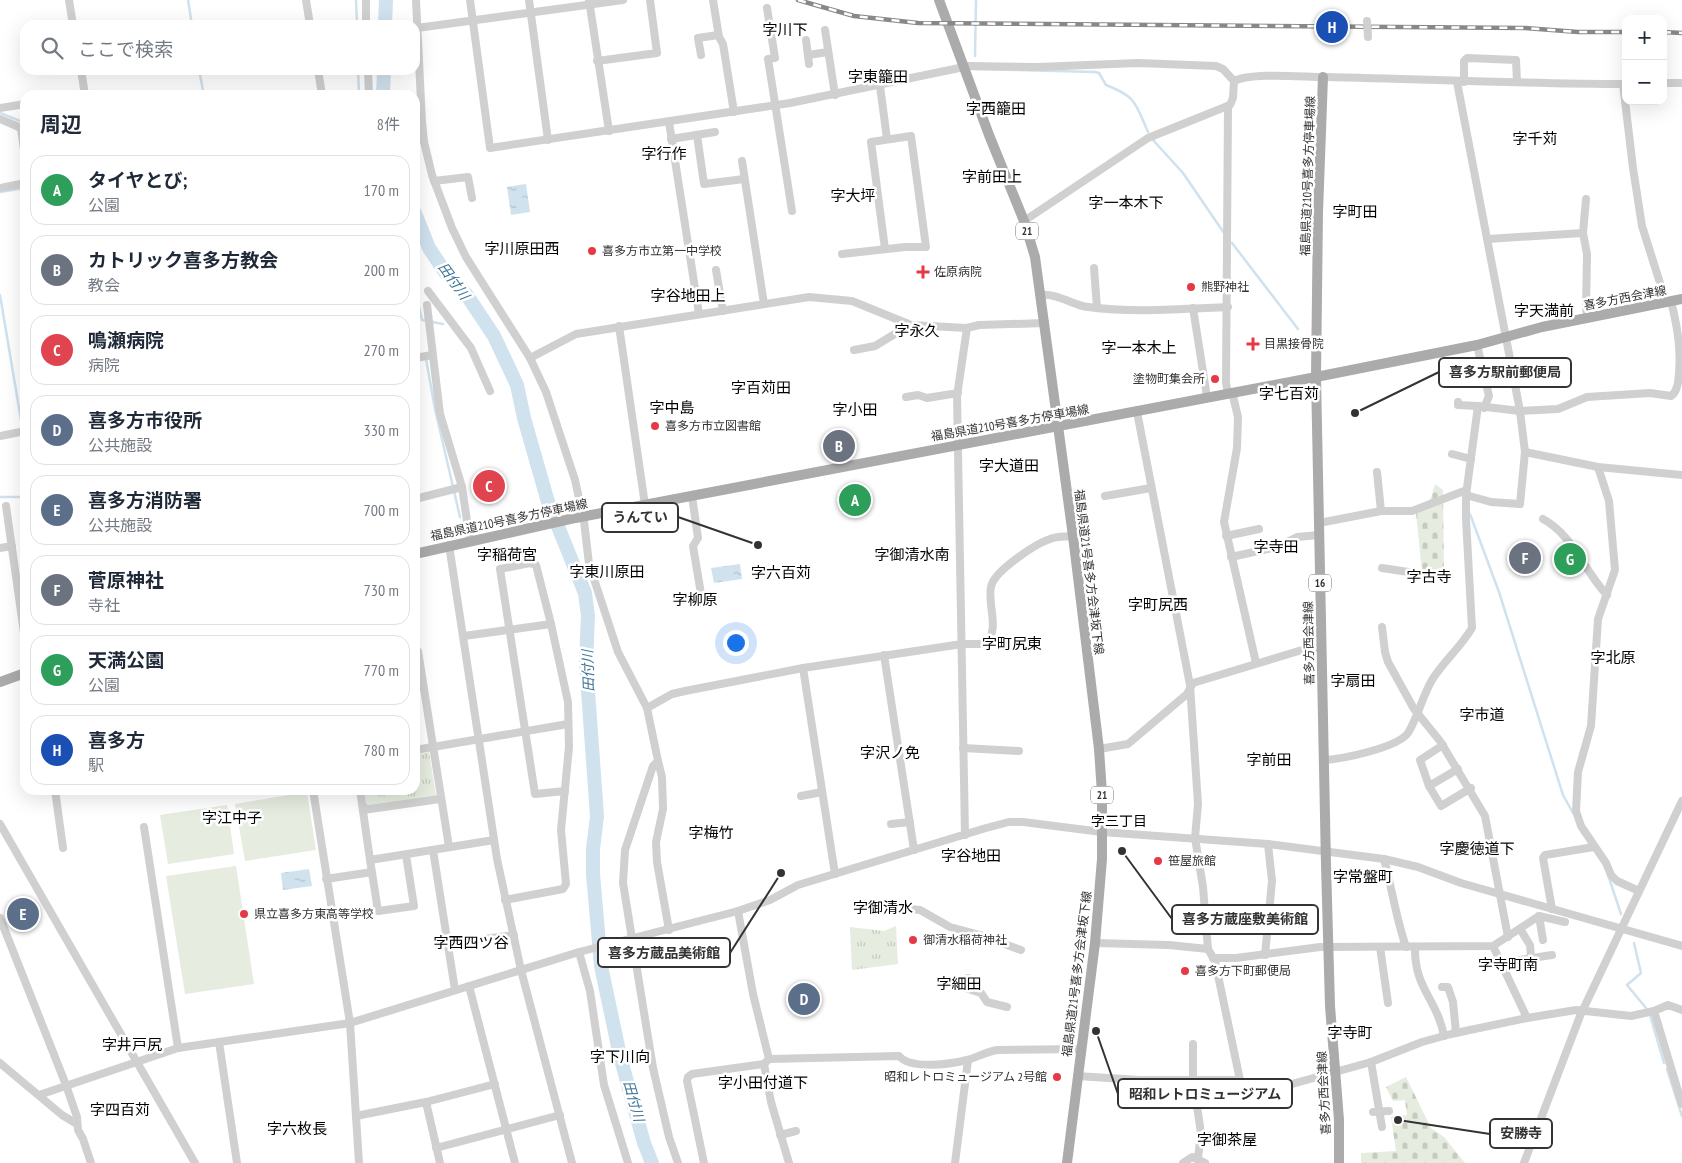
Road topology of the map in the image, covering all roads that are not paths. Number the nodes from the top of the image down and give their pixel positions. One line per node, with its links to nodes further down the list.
1 (69, 0): 14 (street)
2 (306, 0): 15 (street)
3 (366, 0): 16 (street)
4 (416, 0): 17 (street)
5 (470, 0): 18 (street)
6 (529, 0): 13 (street)
7 (623, 0): 11 (street)
8 (650, 0): 28 (street)
9 (713, 0): 22 (street)
10 (939, 0): 30 (main road, 福島県道21号喜多方会津坂下線 / 21)
11 (589, 2): 13 (street); 28 (street)
12 (767, 8): 50 (street)
13 (530, 13): 18 (street); 61 (street)
14 (72, 20)
15 (309, 20)
16 (366, 20)
17 (417, 20)
18 (473, 20): 20 (street); 61 (street)
19 (1367, 21): 23 (street, bridge)
20 (420, 28)
21 (825, 30): 25 (street)
22 (718, 35): 26 (street); 52 (street)
23 (1368, 37)
24 (806, 40): 27 (street)
25 (828, 52): 27 (street); 46 (street)
26 (701, 55)
27 (808, 55): 29 (street)
28 (597, 61): 56 (street)
29 (809, 64)
30 (964, 68): 36 (street); 42 (street); 70 (main road, 福島県道21号喜多方会津坂下線 / 21)
31 (81, 75): 43 (street)
32 (319, 75): 44 (street)
33 (368, 75): 45 (street)
34 (420, 75): 64 (street)
35 (1323, 77): 36 (street); 37 (street); 99 (main road, 福島県道210号喜多方停車場線)
36 (1232, 78): 48 (street)
37 (1461, 82): 38 (street); 38 (street); 72 (street)
38 (1517, 82): 41 (street)
39 (1667, 83): 40 (street)
40 (1682, 83)
41 (1622, 84)
42 (880, 86): 46 (street); 60 (street)
43 (82, 90)
44 (321, 90)
45 (369, 90)
46 (835, 96): 50 (street)
47 (20, 105): 51 (street)
48 (1229, 105): 70 (street); 85 (street)
49 (1627, 105): 80 (street)
50 (775, 106): 52 (street); 69 (street)
51 (0, 108)
52 (734, 112): 54 (street)
53 (0, 118): 55 (street)
54 (669, 122): 56 (street); 59 (street)
55 (20, 128)
56 (608, 131): 61 (street)
57 (715, 132): 58 (street)
58 (697, 135): 59 (street); 63 (street)
59 (672, 139): 87 (street)
60 (887, 139): 73 (street); 73 (street)
61 (548, 140)
62 (742, 162): 63 (street)
63 (744, 179): 81 (street)
64 (434, 181): 67 (street); 98 (street)
65 (20, 184): 66 (street)
66 (0, 188)
67 (472, 198)
68 (1586, 199): 71 (street)
69 (792, 211)
70 (1024, 221): 78 (main road, 福島県道21号喜多方会津坂下線 / 21)
71 (1583, 233): 72 (street); 88 (street)
72 (1488, 239): 93 (street)
73 (885, 249): 74 (street)
74 (842, 254)
75 (1094, 268): 83 (street)
76 (716, 270): 86 (street)
77 (428, 291): 100 (street)
78 (1040, 294): 83 (street); 90 (main road, 福島県道21号喜多方会津坂下線 / 21)
79 (1682, 299): 80 (main road, 喜多方西会津線)
80 (1668, 302): 88 (main road, 喜多方西会津線); 107 (street)
81 (764, 304): 86 (street); 89 (street)
82 (427, 305): 96 (street)
83 (1097, 308): 84 (street)
84 (1193, 308): 85 (street); 104 (street)
85 (1228, 308): 102 (street)
86 (722, 311): 87 (street)
87 (699, 314): 91 (street)
88 (1588, 318): 93 (main road, 喜多方西会津線)
89 (906, 323): 92 (street); 95 (street)
90 (1045, 323): 92 (street); 109 (main road, 福島県道21号喜多方会津坂下線 / 21)
91 (619, 326): 98 (street); 126 (street)
92 (968, 328): 101 (street)
93 (1507, 338): 94 (main road, 喜多方西会津線); 107 (street)
94 (1477, 346): 99 (main road, 喜多方西会津線); 106 (street)
95 (854, 350)
96 (432, 355): 97 (street); 119 (street)
97 (420, 357)
98 (530, 358): 129 (street)
99 (1316, 377): 102 (main road, 福島県道210号喜多方停車場線); 131 (main road, 喜多方西会津線 / 16)
100 (490, 391)
101 (958, 393): 103 (street); 112 (street)
102 (1230, 393): 104 (main road, 福島県道210号喜多方停車場線); 135 (street)
103 (906, 397)
104 (1207, 397): 108 (main road, 福島県道210号喜多方停車場線)
105 (1458, 402): 106 (street)
106 (1481, 407): 107 (street); 115 (street)
107 (1520, 411): 113 (street)
108 (1137, 412): 109 (main road, 福島県道210号喜多方停車場線); 120 (street)
109 (1058, 427): 112 (main road, 福島県道210号喜多方停車場線); 134 (main road, 福島県道21号喜多方会津坂下線 / 21)
110 (20, 432): 111 (street)
111 (0, 436)
112 (957, 445): 122 (main road, 福島県道210号喜多方停車場線); 151 (street)
113 (1525, 452): 116 (street); 121 (street)
114 (1452, 454): 115 (street)
115 (1471, 459): 121 (street)
116 (1598, 467): 118 (street); 146 (street)
117 (1377, 472): 127 (street)
118 (1682, 475)
119 (462, 487): 124 (street); 136 (street)
120 (1151, 488): 123 (street); 159 (street)
121 (1465, 493): 127 (street); 163 (street)
122 (692, 496): 126 (main road, 福島県道210号喜多方停車場線); 145 (street)
123 (1105, 496)
124 (420, 498)
125 (6, 506): 128 (street)
126 (645, 506): 129 (main road, 福島県道210号喜多方停車場線)
127 (1381, 511): 131 (street)
128 (4, 516): 138 (street)
129 (584, 517): 136 (main road, 福島県道210号喜多方停車場線); 162 (street)
130 (1543, 519): 146 (street)
131 (1319, 523): 133 (main road, 喜多方西会津線 / 16)
132 (1259, 529): 135 (street)
133 (1319, 535): 141 (street); 152 (main road, 喜多方西会津線 / 16)
134 (1073, 536): 151 (street); 171 (main road, 福島県道21号喜多方会津坂下線 / 21)
135 (1226, 536): 141 (street)
136 (470, 541): 137 (main road, 福島県道210号喜多方停車場線)
137 (449, 545): 140 (main road, 福島県道210号喜多方停車場線); 150 (street)
138 (12, 546): 139 (street); 144 (street)
139 (0, 548)
140 (420, 553)
141 (1231, 557): 154 (street)
142 (1382, 568): 143 (street)
143 (1415, 573)
144 (20, 584)
145 (701, 594)
146 (1606, 595): 197 (street)
147 (551, 624): 149 (street); 149 (street); 164 (street)
148 (1382, 627): 163 (street)
149 (509, 630): 150 (street); 165 (street)
150 (464, 636): 166 (street)
151 (962, 644): 153 (street); 169 (street)
152 (1322, 648): 154 (street); 173 (main road, 喜多方西会津線 / 16)
153 (884, 656): 156 (street); 187 (street)
154 (1256, 662): 159 (street)
155 (420, 664): 161 (street)
156 (803, 668): 162 (street); 179 (street)
157 (20, 676): 158 (main road)
158 (0, 682)
159 (1190, 685): 171 (street); 193 (street)
160 (420, 696): 161 (street)
161 (425, 696): 168 (street)
162 (647, 708): 174 (street)
163 (1418, 712): 167 (street); 173 (street)
164 (568, 724): 165 (street); 178 (street)
165 (525, 731): 166 (street); 178 (street)
166 (478, 739): 168 (street); 194 (street)
167 (1443, 745): 175 (street); 176 (street)
168 (432, 748): 170 (street); 184 (street)
169 (963, 748): 172 (street); 192 (street)
170 (420, 749)
171 (1100, 750): 191 (main road, 福島県道21号喜多方会津坂下線 / 21)
172 (1019, 751)
173 (1324, 760): 201 (main road, 喜多方西会津線 / 16)
174 (658, 761): 219 (street); 222 (street)
175 (1458, 768): 176 (street); 177 (street)
176 (1429, 786): 177 (street)
177 (1470, 788): 209 (street)
178 (565, 791): 210 (street)
179 (822, 792): 183 (street); 206 (street)
180 (56, 795): 198 (street)
181 (313, 795): 207 (street)
182 (361, 795): 186 (street)
183 (801, 796)
184 (440, 799): 186 (street); 196 (street)
185 (1682, 801): 208 (street)
186 (363, 810): 204 (street)
187 (910, 822): 189 (street); 200 (street)
188 (0, 824): 259 (street)
189 (891, 824)
190 (144, 827): 256 (street)
191 (1102, 832): 192 (street); 193 (street); 225 (main road, 福島県道21号喜多方会津坂下線 / 21)
192 (965, 834): 200 (street)
193 (1196, 838): 195 (street); 233 (street)
194 (494, 840): 196 (street); 210 (street)
195 (1268, 844): 201 (street); 236 (street)
196 (449, 847): 199 (street)
197 (1594, 847): 208 (street); 212 (street)
198 (64, 848)
199 (433, 850): 202 (street); 244 (street)
200 (914, 850): 206 (street)
201 (1325, 852): 203 (street); 231 (main road, 喜多方西会津線 / 16)
202 (406, 855): 204 (street); 205 (street)
203 (1384, 859): 209 (street); 229 (street)
204 (370, 860): 205 (street)
205 (372, 872): 207 (street)
206 (835, 874): 213 (street)
207 (326, 879): 251 (street)
208 (1639, 890): 218 (street)
209 (1501, 894): 212 (street); 221 (street)
210 (505, 900): 220 (street)
211 (901, 908): 232 (street)
212 (1552, 909): 218 (street)
213 (738, 911): 219 (street); 260 (street)
214 (1539, 916): 216 (street); 217 (street); 223 (street)
215 (0, 918): 268 (street)
216 (1564, 922)
217 (1520, 929): 221 (street); 237 (street)
218 (1622, 929): 227 (street); 247 (street)
219 (669, 930): 222 (street)
220 (514, 935): 224 (street); 240 (street)
221 (1508, 937): 226 (street)
222 (631, 940): 234 (street); 291 (street)
223 (1544, 940)
224 (469, 942)
225 (1095, 942): 233 (street); 257 (main road, 福島県道21号喜多方会津坂下線 / 21)
226 (1493, 946): 230 (street); 250 (street)
227 (1682, 946)
228 (1380, 947): 229 (street); 231 (street); 245 (street)
229 (1406, 947): 230 (street)
230 (1415, 947): 253 (street)
231 (1328, 948): 236 (street); 263 (main road, 喜多方西会津線 / 16)
232 (1021, 950)
233 (1208, 950): 238 (street)
234 (584, 952): 240 (street); 290 (street)
235 (1552, 954): 237 (street)
236 (1265, 955): 238 (street)
237 (1531, 956): 239 (street)
238 (1214, 959): 266 (street)
239 (1513, 961)
240 (521, 970): 242 (street); 274 (street)
241 (968, 978): 246 (street)
242 (469, 986): 244 (street); 267 (street)
243 (1442, 987): 252 (street)
244 (455, 990): 251 (street)
245 (1388, 1003)
246 (1007, 1007)
247 (1583, 1010): 249 (street); 250 (street); 298 (street)
248 (1682, 1010): 249 (street)
249 (1654, 1011): 271 (street)
250 (1527, 1018): 252 (street)
251 (350, 1023): 254 (street); 275 (street)
252 (1456, 1033): 253 (street)
253 (1444, 1036): 261 (street)
254 (219, 1042): 256 (street); 285 (street)
255 (1193, 1044): 265 (street)
256 (178, 1048): 259 (street)
257 (1080, 1049): 258 (street); 264 (main road, 福島県道21号喜多方会津坂下線 / 21)
258 (968, 1060): 260 (street); 294 (street)
259 (136, 1061): 268 (street); 284 (street)
260 (766, 1061): 280 (street); 292 (street)
261 (1371, 1062): 263 (street); 273 (street)
262 (0, 1064): 269 (street)
263 (1337, 1072): 266 (street); 297 (main road, 喜多方西会津線 / 16)
264 (1077, 1076): 265 (street); 295 (main road, 福島県道21号喜多方会津坂下線 / 21)
265 (1194, 1080): 266 (street); 282 (street)
266 (1240, 1080)
267 (495, 1084): 270 (street); 278 (street)
268 (66, 1085): 269 (street); 276 (street)
269 (38, 1095): 276 (street)
270 (426, 1102): 275 (street); 281 (street)
271 (1682, 1104)
272 (1389, 1111): 273 (street)
273 (1376, 1112): 277 (street)
274 (560, 1115): 278 (street); 289 (street)
275 (356, 1116): 286 (street)
276 (77, 1124): 283 (street)
277 (1382, 1127)
278 (507, 1131): 281 (street); 288 (street)
279 (796, 1131): 280 (street)
280 (780, 1134): 293 (street)
281 (436, 1148): 287 (street)
282 (1201, 1161): 296 (street)
283 (91, 1163)
284 (195, 1163)
285 (237, 1163)
286 (359, 1163)
287 (440, 1163)
288 (515, 1163)
289 (572, 1163)
290 (628, 1163)
291 (678, 1163)
292 (704, 1163)
293 (789, 1163)
294 (955, 1163)
295 (1067, 1163)
296 (1183, 1163)
297 (1339, 1163)
298 (1524, 1163)

